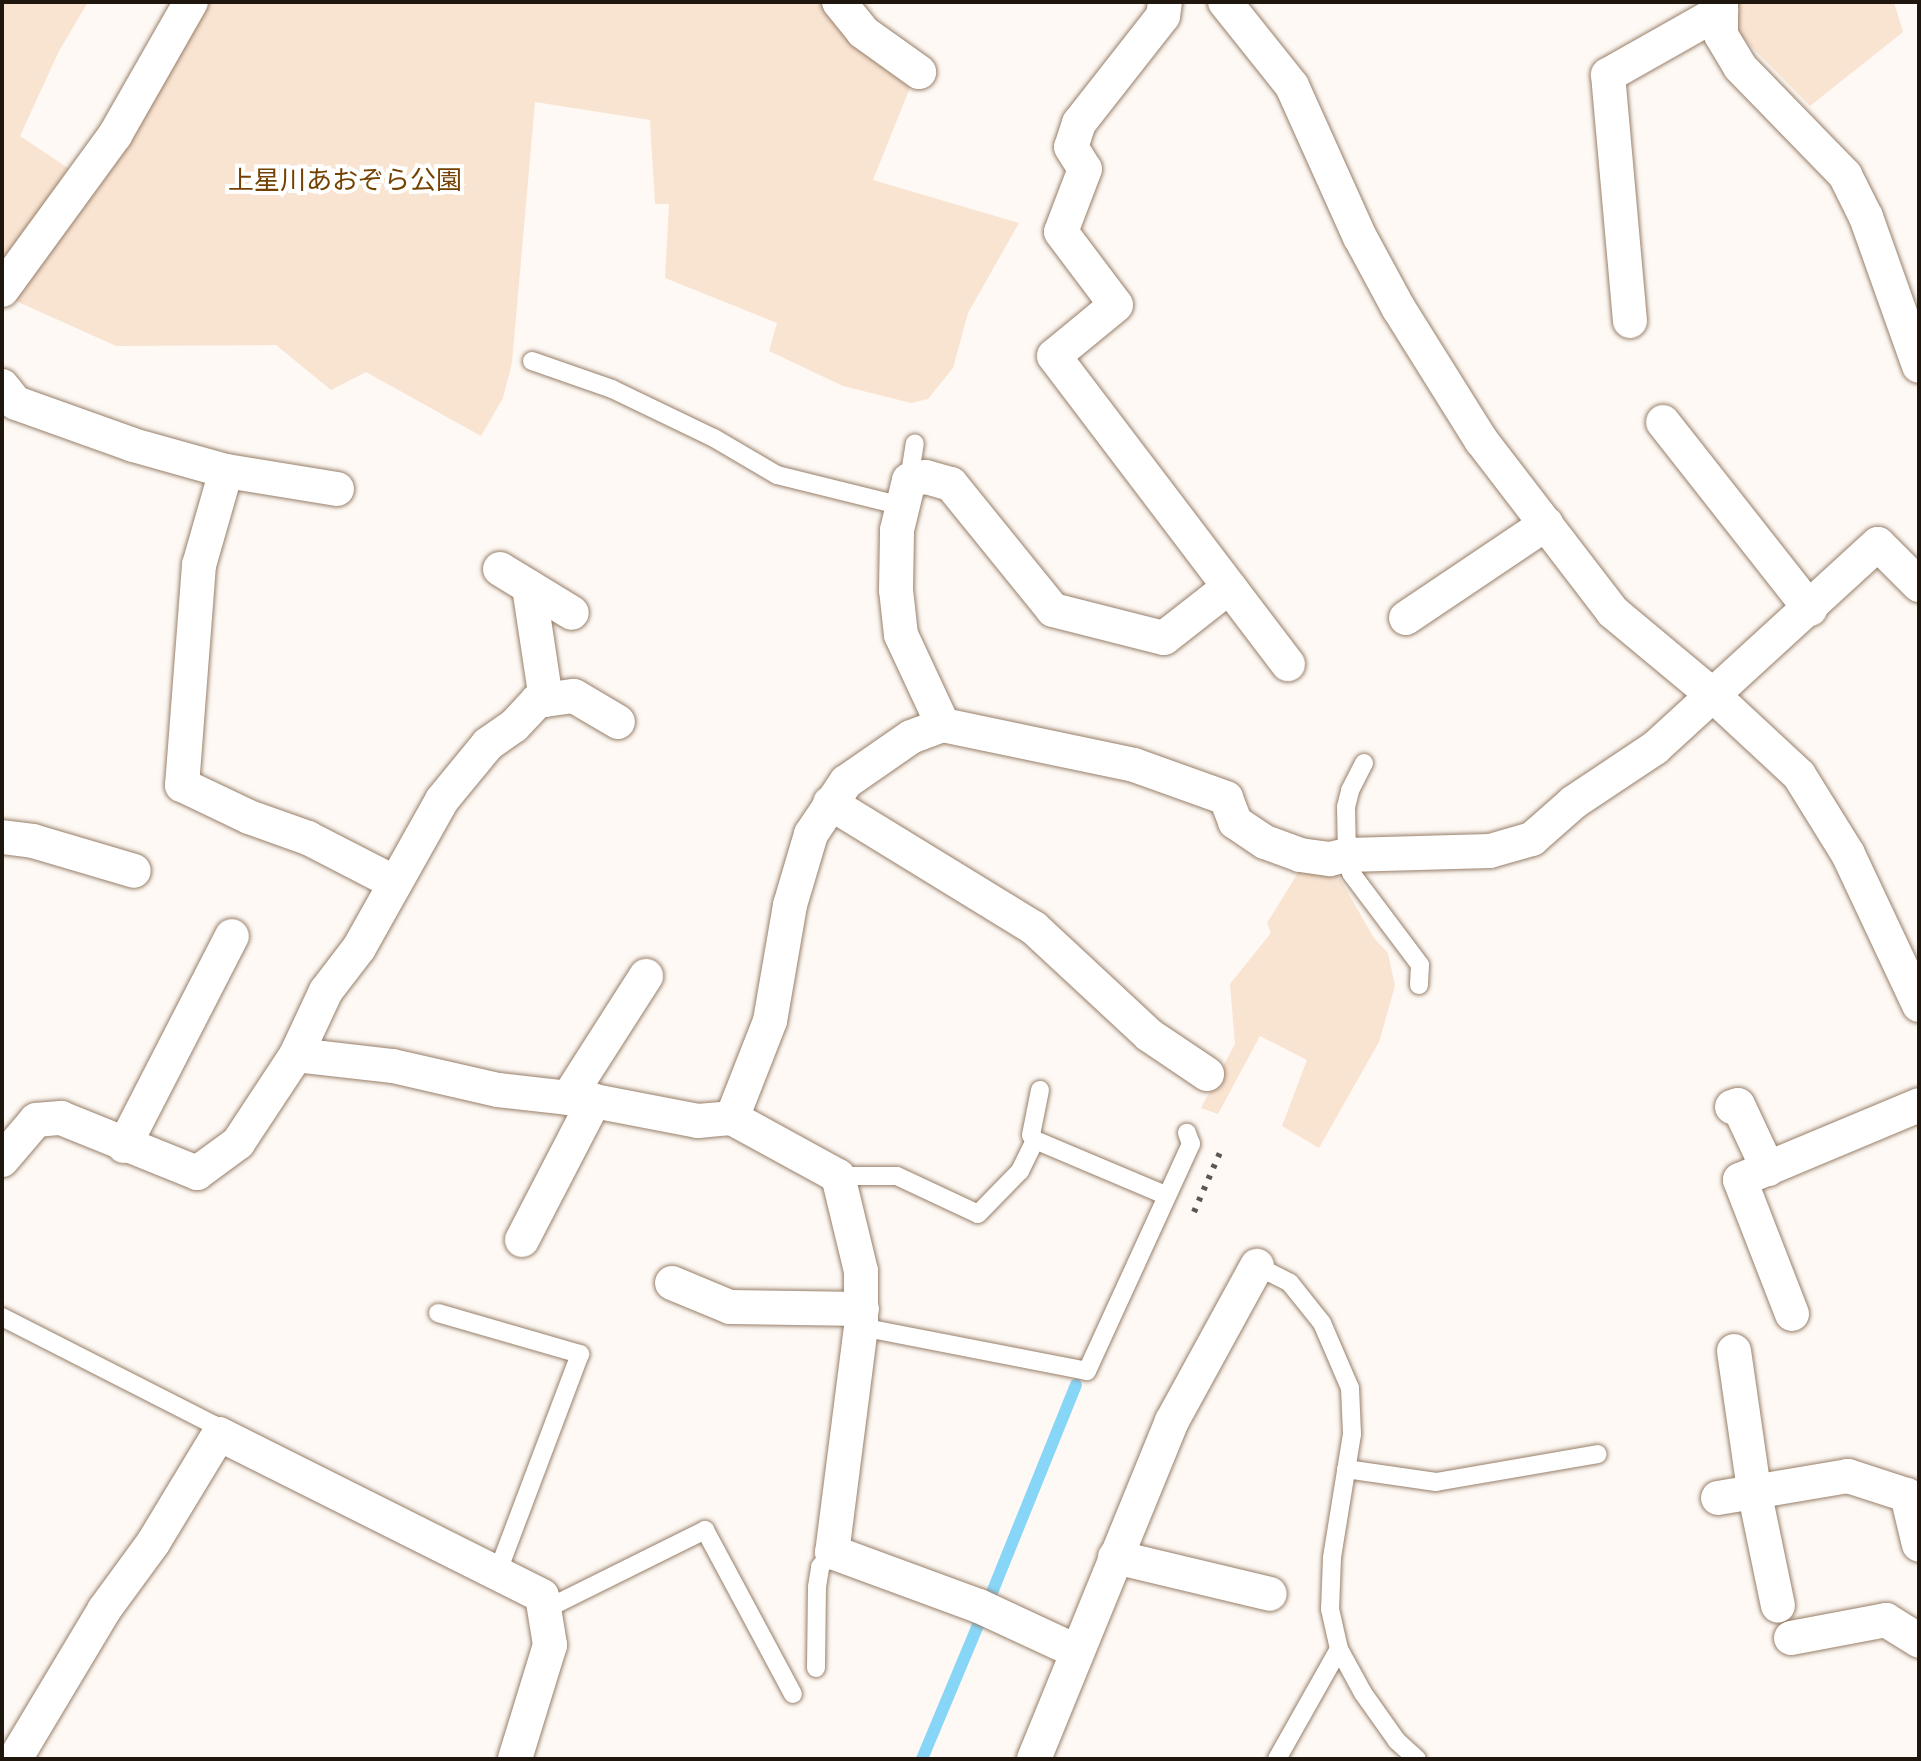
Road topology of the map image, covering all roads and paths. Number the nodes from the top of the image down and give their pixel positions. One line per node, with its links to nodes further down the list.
1 (191, 2): 7 (street)
2 (839, 2): 6 (street)
3 (1165, 2): 19 (street)
4 (1225, 2): 17 (street)
5 (1721, 6): 8 (street); 10 (street)
6 (919, 72)
7 (2, 290)
8 (1630, 321)
9 (532, 361): 16 (lane)
10 (1919, 366)
11 (2, 386): 14 (street)
12 (1663, 422): 20 (street)
13 (915, 443): 16 (lane)
14 (226, 471): 15 (street); 33 (street)
15 (337, 489)
16 (906, 493): 19 (street); 27 (street)
17 (1546, 524): 22 (street); 24 (street)
18 (1919, 585): 20 (street)
19 (1229, 587): 23 (street)
20 (1810, 609): 24 (street)
21 (572, 613): 25 (street)
22 (1406, 618)
23 (1288, 664)
24 (1715, 697): 31 (street); 37 (street)
25 (546, 700): 26 (street); 33 (street)
26 (618, 722)
27 (943, 725): 29 (street); 31 (street)
28 (1364, 763): 31 (lane)
29 (830, 803): 39 (street); 44 (street)
30 (2, 837): 32 (street)
31 (1347, 855): 36 (lane)
32 (134, 871)
33 (395, 883): 38 (street)
34 (232, 936): 47 (street)
35 (646, 976): 41 (street)
36 (1419, 985)
37 (1919, 1005)
38 (296, 1055): 41 (street); 47 (street)
39 (1207, 1074)
40 (1040, 1090): 46 (lane)
41 (581, 1100): 44 (street); 52 (street)
42 (1919, 1105): 49 (street)
43 (1732, 1107): 49 (street)
44 (732, 1118): 50 (street)
45 (1187, 1133): 51 (lane)
46 (1035, 1140): 50 (lane); 51 (lane)
47 (124, 1146): 48 (street)
48 (2, 1160)
49 (1768, 1169): 56 (street)
50 (838, 1176): 58 (street)
51 (1165, 1195): 58 (lane)
52 (522, 1240)
53 (1257, 1266): 62 (lane); 68 (street)
54 (672, 1283): 58 (street)
55 (438, 1313): 69 (lane)
56 (1792, 1314)
57 (2, 1317): 60 (lane)
58 (862, 1318): 67 (street)
59 (1734, 1351): 63 (street)
60 (219, 1434): 69 (street); 79 (street)
61 (1598, 1454): 62 (lane)
62 (1346, 1469): 75 (lane)
63 (1754, 1490): 64 (street); 65 (street); 71 (street)
64 (1718, 1498)
65 (1915, 1507): 66 (street)
66 (1919, 1545)
67 (832, 1552): 76 (street); 77 (lane)
68 (1115, 1557): 70 (street); 76 (street)
69 (497, 1574): 72 (street)
70 (1270, 1594)
71 (1778, 1606)
72 (544, 1610): 78 (lane); 80 (street)
73 (1791, 1638): 74 (street)
74 (1919, 1641)
75 (1339, 1649): 82 (lane); 83 (lane)
76 (1076, 1651): 81 (street)
77 (816, 1668)
78 (793, 1694)
79 (15, 1759)
80 (515, 1759)
81 (1034, 1759)
82 (1277, 1759)
83 (1417, 1759)

